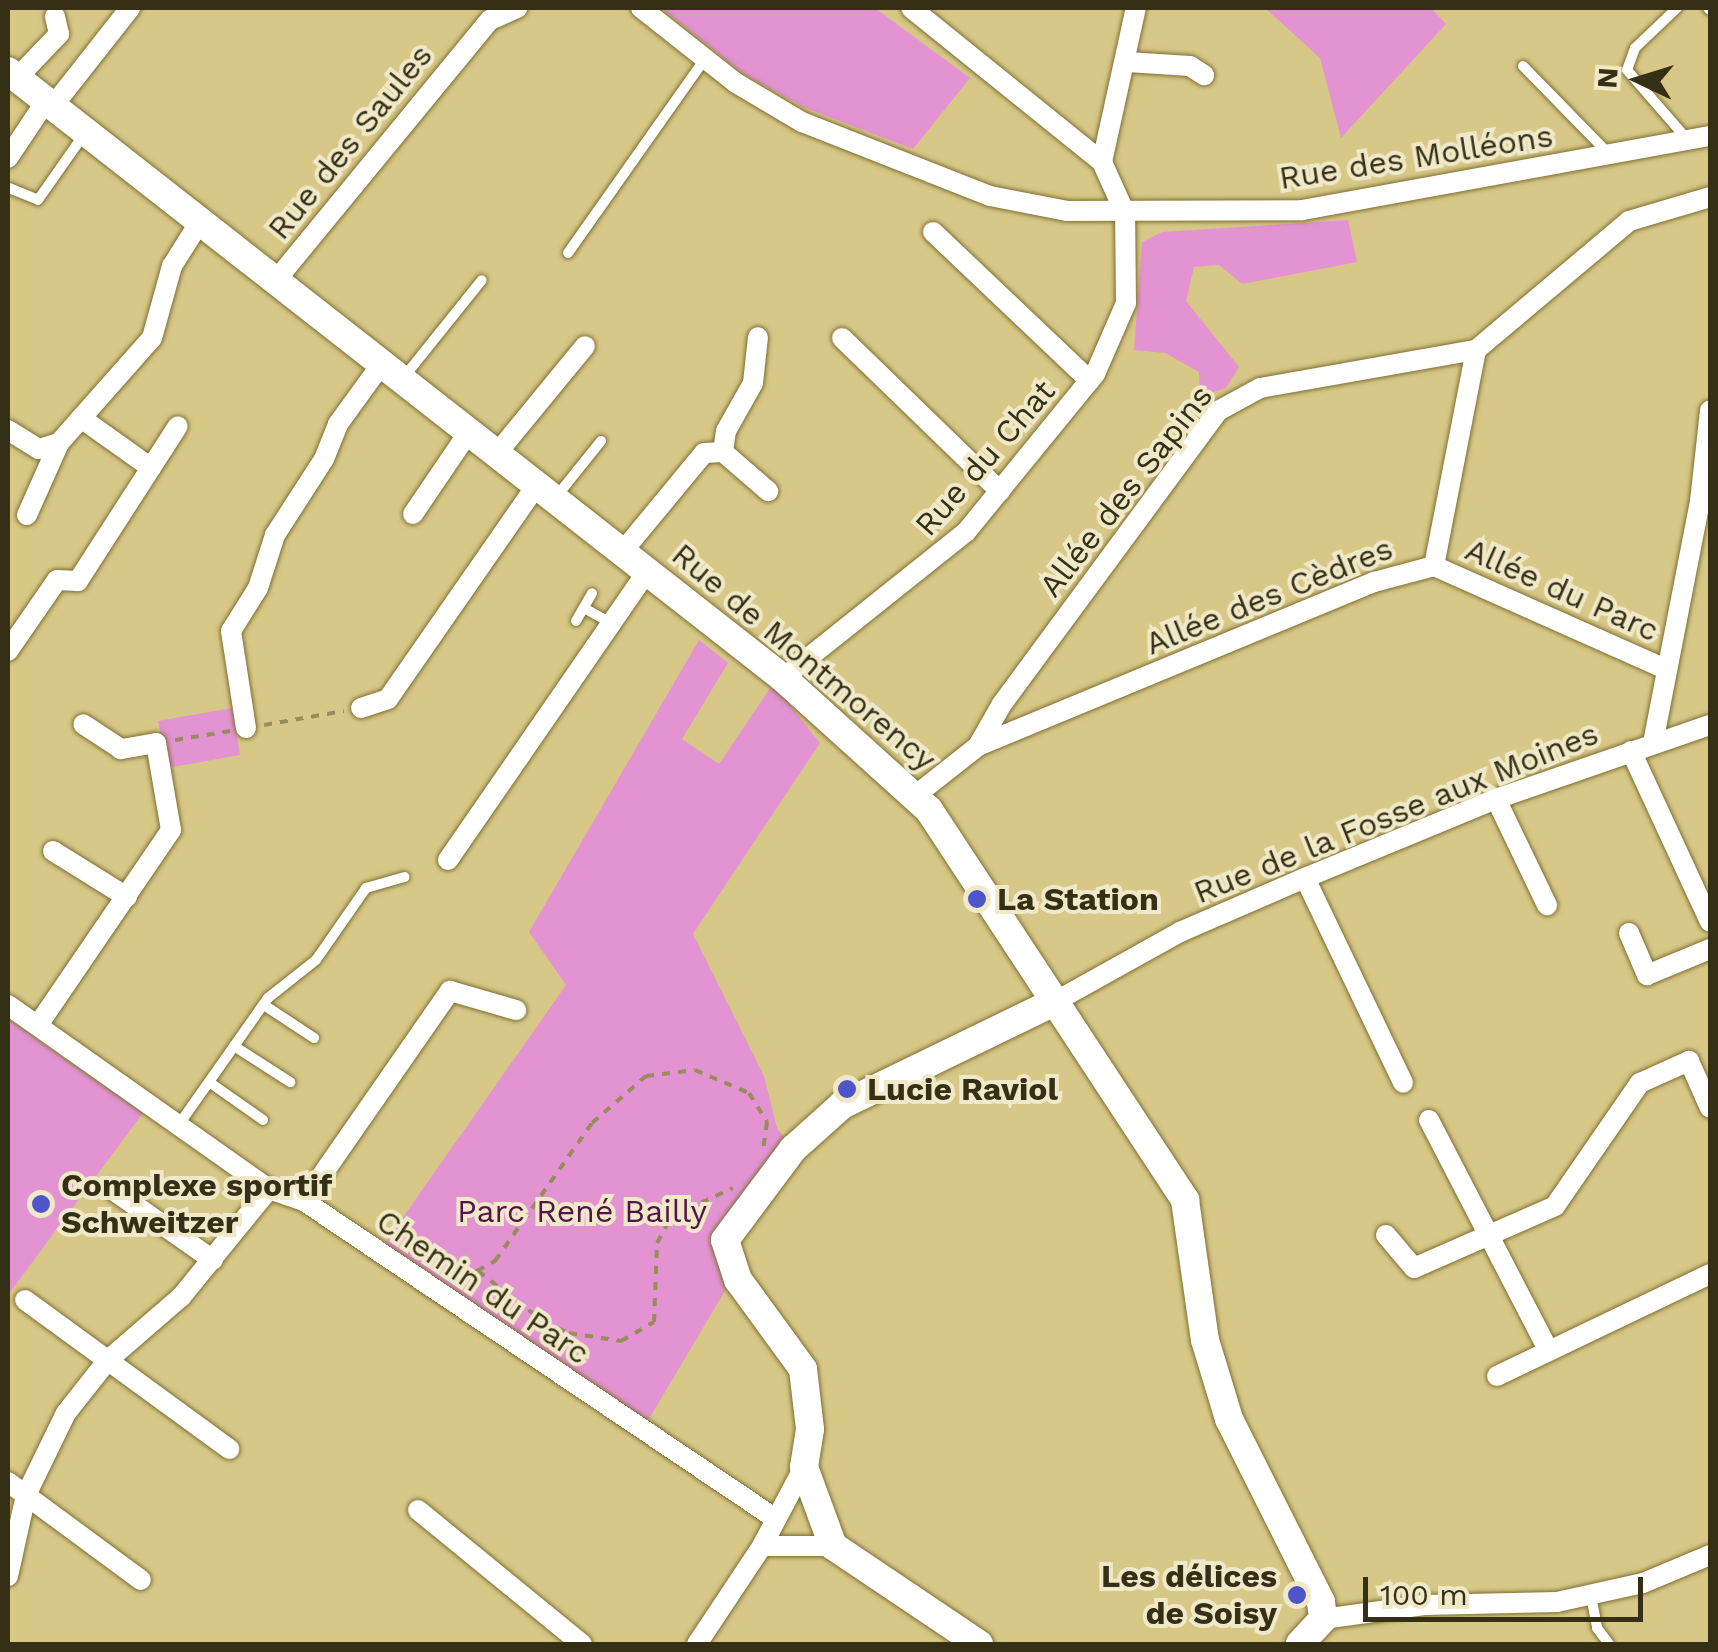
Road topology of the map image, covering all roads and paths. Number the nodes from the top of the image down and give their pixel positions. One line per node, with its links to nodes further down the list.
1 (130, 8): 13 (street)
2 (517, 8): 26 (street, Rue des Saules)
3 (641, 8): 8 (street, Rue des Molléons)
4 (911, 8): 19 (street)
5 (1136, 8): 9 (street)
6 (1677, 8): 16 (lane)
7 (55, 16): 11 (street)
8 (704, 60): 22 (street, Rue des Molléons); 25 (lane)
9 (1127, 62): 12 (street); 19 (street)
10 (1523, 66): 17 (lane)
11 (12, 75): 13 (street, Rue de Montmorency)
12 (1204, 75)
13 (49, 103): 14 (street, Rue de Montmorency); 18 (street)
14 (86, 132): 20 (lane); 23 (street, Rue de Montmorency)
15 (1710, 136): 16 (street, Rue des Molléons)
16 (1688, 140): 17 (street, Rue des Molléons)
17 (1610, 155): 22 (street, Rue des Molléons)
18 (8, 158)
19 (1102, 162): 22 (street)
20 (9, 188)
21 (1710, 197): 31 (street, Allée des Sapins)
22 (1124, 213): 33 (street, Rue du Chat)
23 (200, 220): 26 (street, Rue de Montmorency); 35 (street)
24 (934, 232): 33 (street)
25 (568, 253)
26 (276, 279): 32 (street, Rue de Montmorency)
27 (482, 280): 32 (lane)
28 (758, 337): 42 (street)
29 (842, 338): 46 (street)
30 (585, 346): 41 (street)
31 (1476, 350): 50 (street, Allée des Cèdres); 65 (street, Allée des Sapins)
32 (394, 370): 38 (street, Rue de Montmorency); 62 (street)
33 (1090, 382): 46 (street, Rue du Chat)
34 (1710, 411): 57 (street)
35 (81, 418): 40 (street); 43 (street)
36 (178, 426): 43 (street)
37 (8, 430): 40 (street)
38 (470, 430): 41 (street, Rue de Montmorency); 47 (street)
39 (601, 441): 44 (lane)
40 (59, 443): 48 (street)
41 (498, 452): 44 (street, Rue de Montmorency)
42 (723, 452): 45 (street); 49 (street)
43 (151, 468): 56 (street)
44 (547, 490): 49 (street, Rue de Montmorency); 59 (street)
45 (768, 490)
46 (1000, 491): 58 (street, Rue du Chat)
47 (413, 514)
48 (27, 515)
49 (623, 552): 51 (street, Rue de Montmorency)
50 (1434, 566): 57 (street, Allée du Parc); 65 (street, Allée des Cèdres)
51 (647, 570): 55 (street); 58 (street, Rue de Montmorency)
52 (592, 594): 53 (lane)
53 (584, 608): 54 (lane); 55 (lane)
54 (576, 621)
55 (612, 622): 70 (street)
56 (8, 651)
57 (1665, 669): 64 (street)
58 (783, 678): 67 (street, Rue de Montmorency)
59 (361, 708): 62 (path)
60 (83, 724): 63 (street)
61 (1710, 725): 64 (street, Rue de la Fosse aux Moines)
62 (246, 728): 63 (path)
63 (156, 743): 73 (street)
64 (1653, 743): 66 (street, Rue de la Fosse aux Moines)
65 (978, 746): 67 (street, Allée des Sapins)
66 (1631, 751): 68 (street, Rue de la Fosse aux Moines); 75 (street)
67 (916, 795): 78 (street, Rue de Montmorency)
68 (1496, 799): 72 (street, Rue de la Fosse aux Moines); 74 (street)
69 (54, 851): 73 (street)
70 (448, 860)
71 (404, 877): 80 (lane)
72 (1305, 878): 78 (street, Rue de la Fosse aux Moines); 87 (street)
73 (127, 897): 82 (street)
74 (1547, 904)
75 (1710, 922)
76 (1629, 933): 77 (street)
77 (1710, 949)
78 (1058, 1000): 108 (street); 119 (street, Rue de Montmorency)
79 (8, 1005): 82 (street, Chemin du Parc)
80 (264, 1005): 83 (lane); 84 (lane)
81 (516, 1010): 96 (street)
82 (38, 1026): 91 (street, Chemin du Parc)
83 (314, 1038)
84 (234, 1046): 85 (lane); 86 (lane)
85 (208, 1082): 89 (lane); 91 (lane)
86 (290, 1082)
87 (1403, 1082)
88 (1710, 1108): 98 (street)
89 (263, 1120)
90 (1429, 1120): 98 (street)
91 (180, 1122): 94 (street, Chemin du Parc)
92 (760, 1161): 101 (path)
93 (744, 1183): 101 (path)
94 (269, 1189): 96 (street, Chemin du Parc); 100 (street)
95 (112, 1190): 100 (street)
96 (304, 1201): 112 (street, Chemin du Parc)
97 (1386, 1235): 98 (street)
98 (1488, 1235): 104 (street)
99 (445, 1258): 101 (path)
100 (213, 1260): 105 (street)
101 (477, 1271)
102 (1710, 1274): 104 (street)
103 (26, 1300): 105 (street)
104 (1548, 1350): 106 (street)
105 (107, 1361): 107 (street); 110 (street)
106 (1497, 1376)
107 (229, 1449)
108 (804, 1466): 112 (street); 114 (street)
109 (8, 1482): 110 (street)
110 (26, 1495): 116 (street); 117 (street)
111 (418, 1510): 120 (street)
112 (776, 1519): 113 (street)
113 (762, 1546): 114 (street); 121 (street)
114 (833, 1546): 122 (street)
115 (1710, 1555): 118 (street)
116 (8, 1576)
117 (142, 1580)
118 (1591, 1596): 119 (street); 124 (lane)
119 (1322, 1618): 123 (street)
120 (582, 1644)
121 (696, 1644)
122 (979, 1644)
123 (1300, 1644)
124 (1609, 1644)

